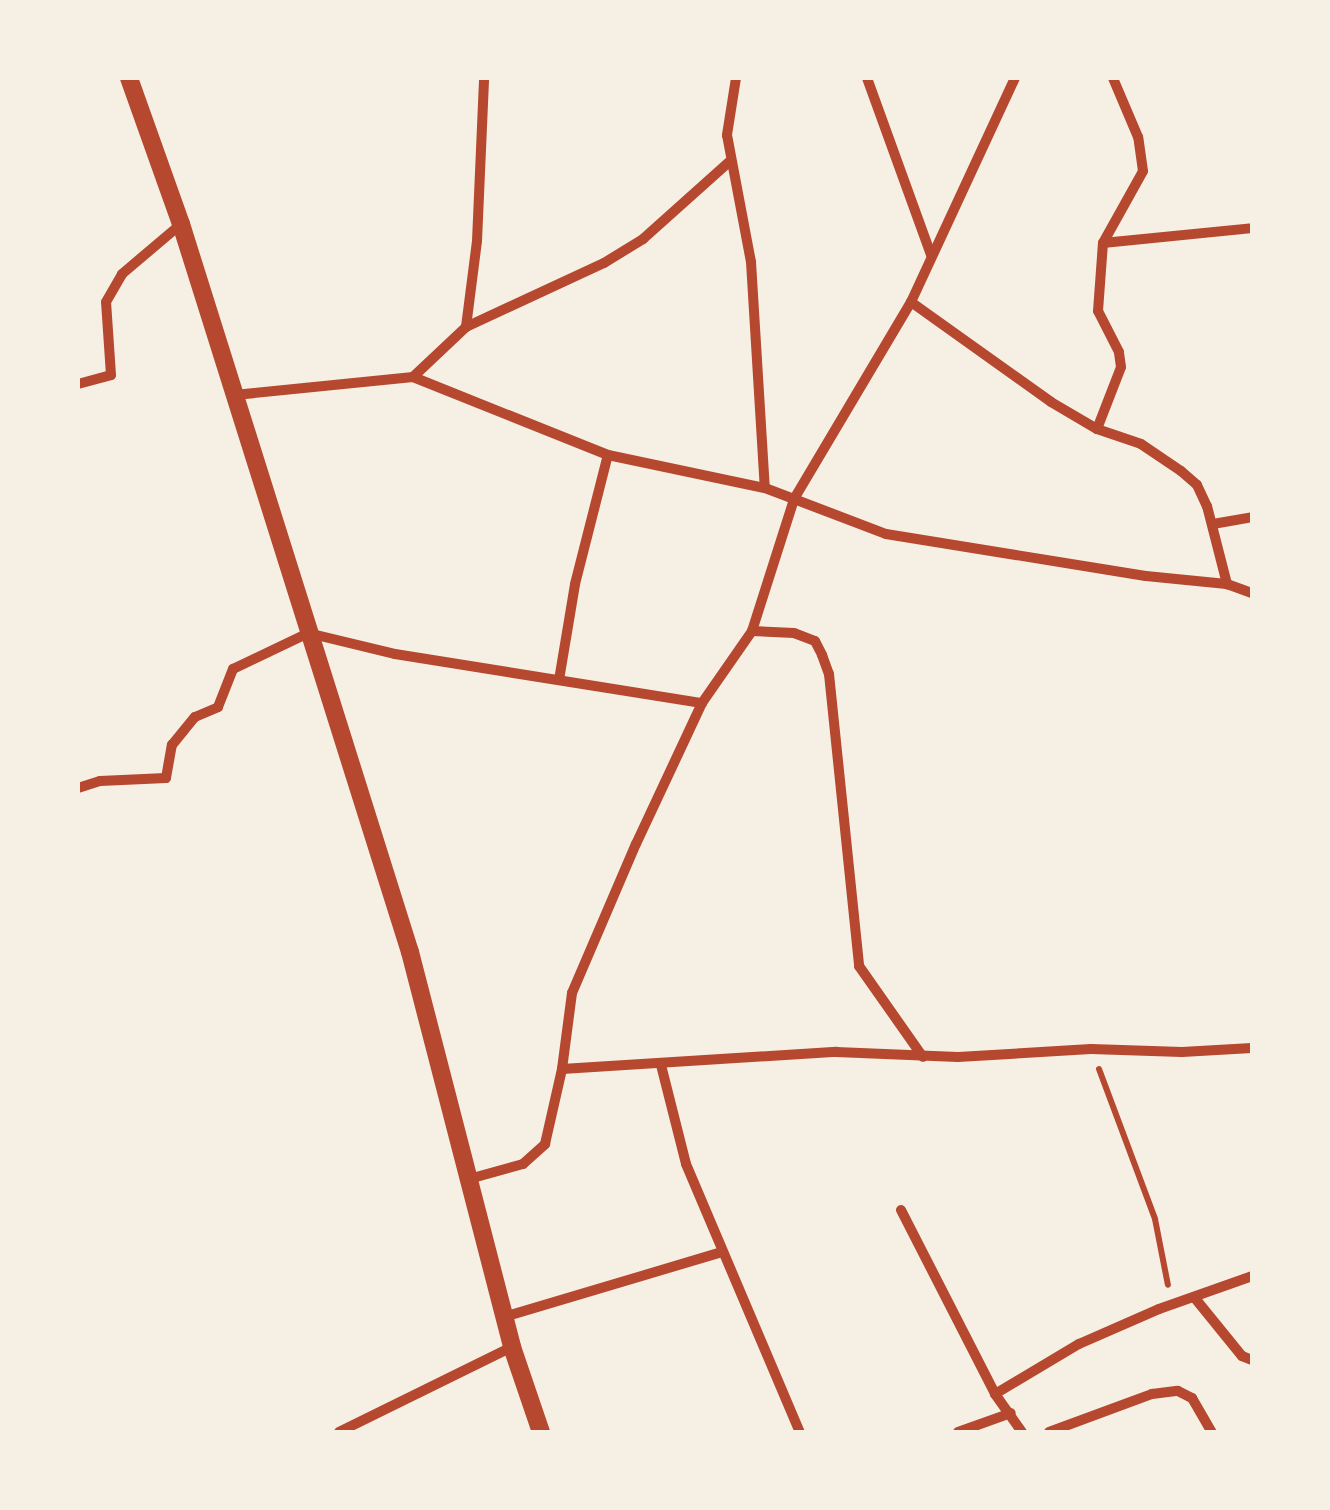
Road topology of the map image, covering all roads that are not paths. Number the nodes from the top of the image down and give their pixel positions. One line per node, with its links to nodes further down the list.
1 (129, 78): 8 (street)
2 (484, 78): 13 (street)
3 (736, 78): 7 (street)
4 (867, 78): 11 (street)
5 (1015, 78): 11 (street)
6 (1113, 78): 10 (street)
7 (730, 162): 13 (street); 19 (street)
8 (181, 224): 15 (street); 16 (street)
9 (1252, 228): 10 (street)
10 (1103, 243): 17 (street)
11 (931, 255): 12 (street)
12 (911, 302): 17 (street); 20 (street)
13 (466, 327): 14 (street)
14 (413, 377): 16 (street); 18 (street)
15 (78, 384)
16 (235, 395): 26 (street)
17 (1097, 429): 22 (street)
18 (608, 455): 19 (street); 27 (street)
19 (765, 488): 20 (street)
20 (794, 499): 23 (street); 25 (street)
21 (1252, 517): 22 (street)
22 (1212, 524): 23 (street)
23 (1227, 584): 24 (street)
24 (1252, 592)
25 (752, 631): 28 (street); 31 (street)
26 (308, 633): 27 (street); 29 (street); 34 (street)
27 (558, 680): 28 (street)
28 (702, 702): 33 (street)
29 (78, 788)
30 (1252, 1048): 31 (street)
31 (923, 1057): 32 (street)
32 (661, 1065): 33 (street); 36 (street)
33 (562, 1069): 34 (street)
34 (468, 1179): 39 (street)
35 (901, 1210): 42 (street)
36 (722, 1252): 39 (street); 46 (street)
37 (1252, 1276): 38 (street)
38 (1194, 1297): 41 (street); 42 (street)
39 (504, 1318): 40 (street)
40 (512, 1347): 44 (street); 45 (street)
41 (1252, 1360)
42 (994, 1394): 43 (street)
43 (1011, 1413): 47 (street); 48 (street)
44 (339, 1432)
45 (540, 1432)
46 (800, 1432)
47 (958, 1432)
48 (1022, 1432)
49 (1049, 1432): 50 (street)
50 (1212, 1432)

